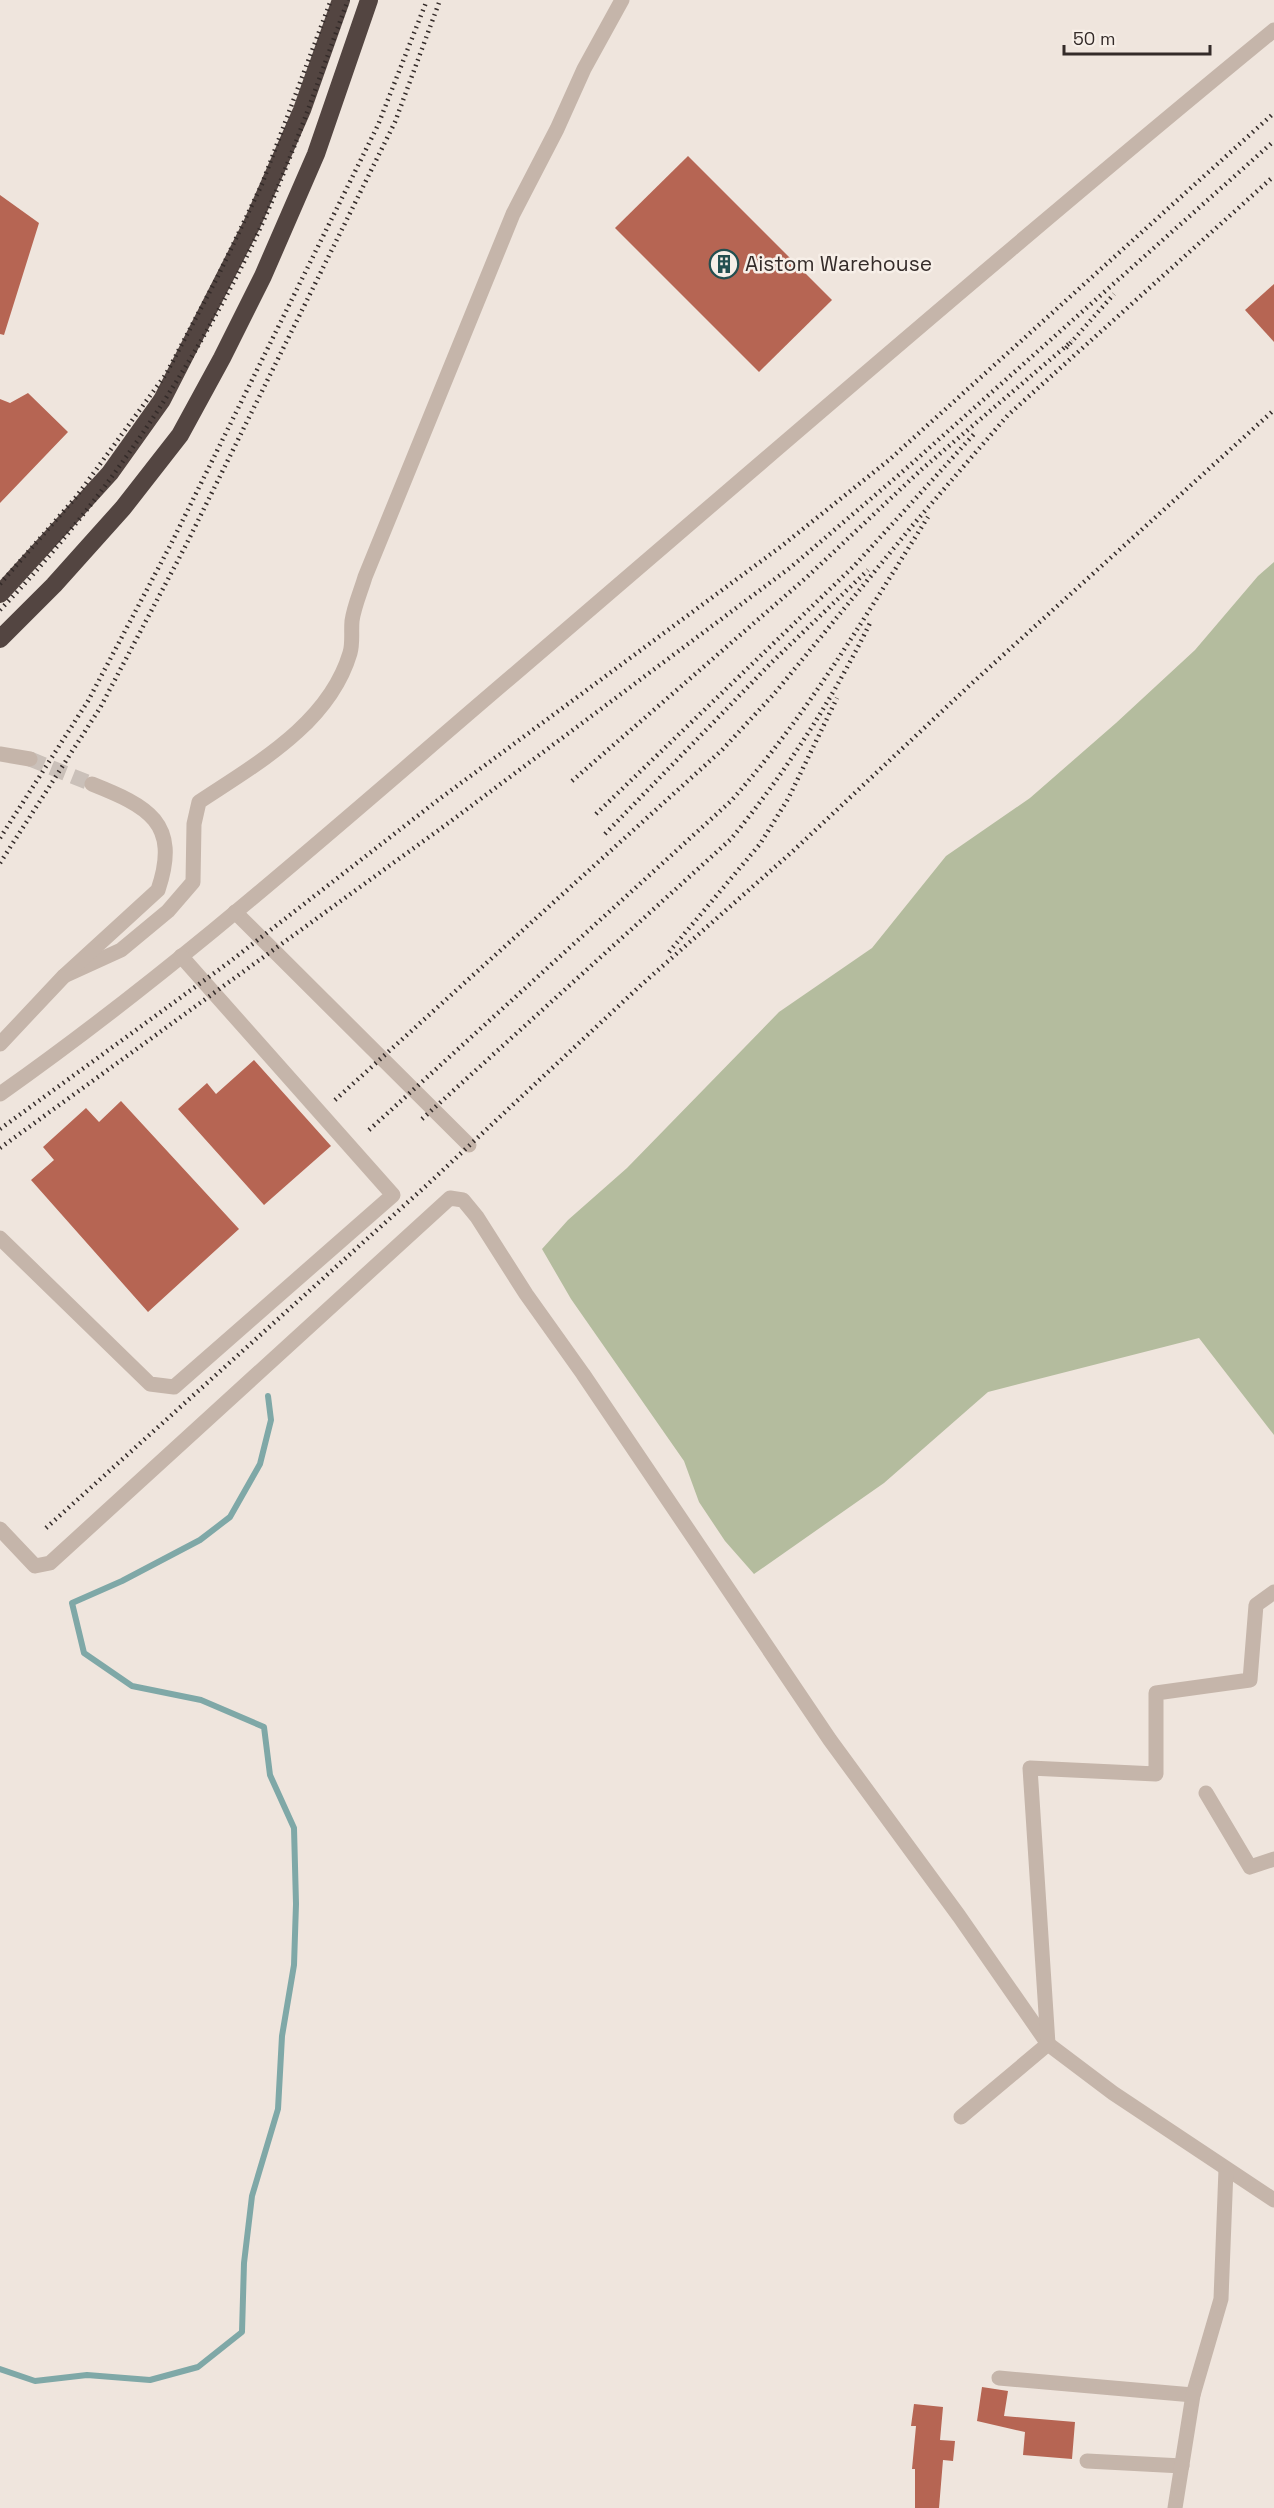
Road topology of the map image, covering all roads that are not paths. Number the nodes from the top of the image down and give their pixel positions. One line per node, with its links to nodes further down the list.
1 (341, 0): 5 (highway)
2 (369, 0): 6 (highway)
3 (622, 0): 12 (street)
4 (1274, 30): 10 (street)
5 (0, 594)
6 (0, 639)
7 (0, 754): 8 (street)
8 (30, 759)
9 (92, 784): 12 (street)
10 (235, 912): 11 (street); 15 (street)
11 (181, 956): 14 (street); 16 (street)
12 (64, 976): 13 (street)
13 (0, 1044)
14 (0, 1094)
15 (469, 1145)
16 (0, 1238)
17 (0, 1528): 21 (street)
18 (1274, 1592): 21 (street)
19 (1206, 1793): 20 (street)
20 (1274, 1858)
21 (1048, 2044): 22 (street); 23 (street)
22 (961, 2117)
23 (1226, 2169): 24 (street); 26 (street)
24 (1274, 2200)
25 (999, 2378): 26 (street)
26 (1193, 2395): 28 (street)
27 (1087, 2461): 28 (street)
28 (1182, 2466): 29 (street)
29 (1175, 2508)

